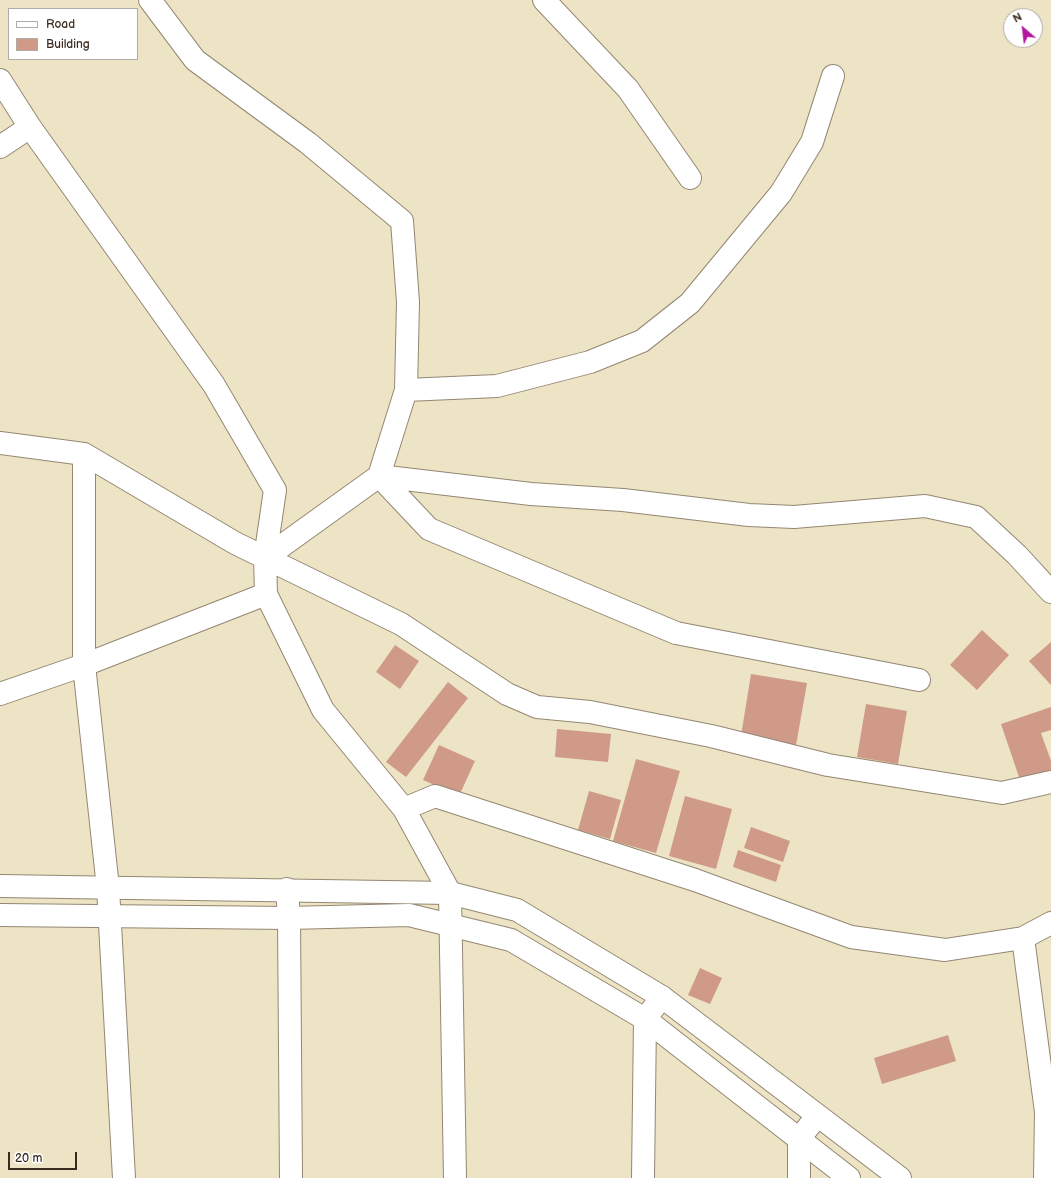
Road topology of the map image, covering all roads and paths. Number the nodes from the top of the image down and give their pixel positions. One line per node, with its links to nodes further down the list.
1 (150, 0): 8 (street)
2 (544, 0): 7 (street)
3 (833, 76): 8 (street)
4 (0, 80): 5 (street)
5 (30, 127): 6 (street); 12 (street)
6 (0, 147)
7 (690, 178)
8 (406, 390): 11 (street)
9 (0, 443): 10 (street)
10 (84, 454): 12 (street); 15 (street)
11 (379, 476): 12 (street); 13 (street); 16 (street)
12 (265, 558): 14 (street); 18 (street)
13 (1051, 592)
14 (266, 594): 15 (street); 19 (street)
15 (84, 665): 17 (street); 21 (street)
16 (918, 680)
17 (0, 694)
18 (1051, 782)
19 (404, 809): 23 (street); 29 (street)
20 (0, 886): 21 (street)
21 (108, 888): 22 (street); 25 (street)
22 (287, 889): 23 (street); 26 (street)
23 (450, 893): 28 (street); 30 (street)
24 (0, 915): 25 (street)
25 (110, 915): 26 (street); 35 (street)
26 (289, 918): 28 (street); 36 (street)
27 (1051, 923): 29 (street)
28 (451, 925): 31 (street); 37 (street)
29 (1023, 938): 32 (street)
30 (662, 997): 31 (street); 33 (street)
31 (645, 1019): 34 (street); 38 (street)
32 (1049, 1110): 42 (street)
33 (817, 1116): 34 (street); 41 (street)
34 (799, 1139): 39 (street); 40 (street)
35 (124, 1178)
36 (291, 1178)
37 (455, 1178)
38 (643, 1178)
39 (799, 1178)
40 (849, 1178)
41 (900, 1178)
42 (1045, 1178)

